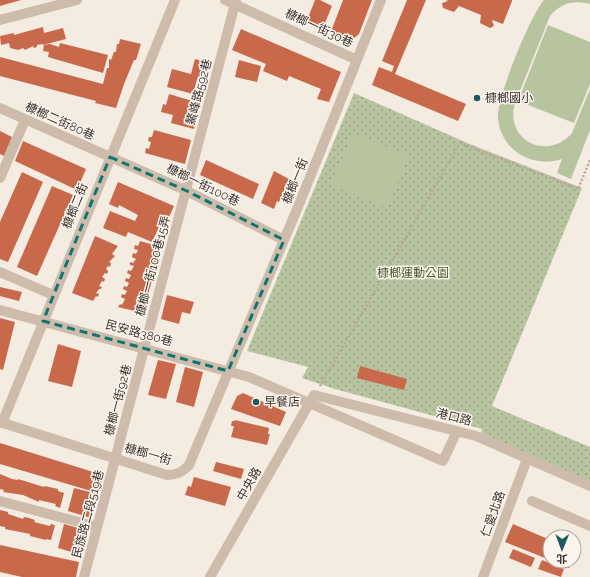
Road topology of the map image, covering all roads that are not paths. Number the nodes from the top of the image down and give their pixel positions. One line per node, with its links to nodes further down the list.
1 (77, 0): 6 (street)
2 (175, 0): 10 (street, 槺榔二街)
3 (225, 0): 5 (street, 槺榔一街30巷)
4 (381, 0): 7 (street, 槺榔一街)
5 (236, 2): 7 (street, 槺榔一街30巷); 12 (street, 鰲峰路592巷)
6 (0, 20)
7 (357, 60): 13 (street, 槺榔一街)
8 (0, 108): 9 (street, 槺榔二街80巷)
9 (25, 120): 10 (street, 槺榔二街80巷); 11 (street)
10 (110, 157): 12 (street, 槺榔一街100巷); 15 (street, 槺榔二街)
11 (0, 178)
12 (187, 191): 13 (street, 槺榔一街100巷); 18 (street, 槺榔一街100巷15弄)
13 (284, 240): 19 (street, 槺榔一街)
14 (0, 272): 15 (street)
15 (53, 295): 17 (street, 槺榔二街)
16 (0, 310): 17 (street, 民安路380巷)
17 (43, 321): 18 (street, 民安路380巷); 21 (street, 槺榔二街)
18 (145, 348): 19 (street, 民安路380巷); 23 (street, 槺榔一街92巷)
19 (228, 371): 20 (street); 23 (street, 槺榔一街)
20 (312, 399): 22 (street, 港口路); 22 (street); 31 (street, 中央路)
21 (1, 422): 23 (street, 槺榔一街)
22 (457, 431): 24 (street, 港口路)
23 (116, 458): 29 (street, 民族路二段519巷)
24 (527, 459): 25 (street, 港口路); 32 (street, 仁愛北路)
25 (590, 486)
26 (0, 501): 29 (street)
27 (532, 501): 28 (street)
28 (590, 526)
29 (97, 527): 30 (street, 民族路二段519巷)
30 (84, 577)
31 (210, 577)
32 (483, 577)

